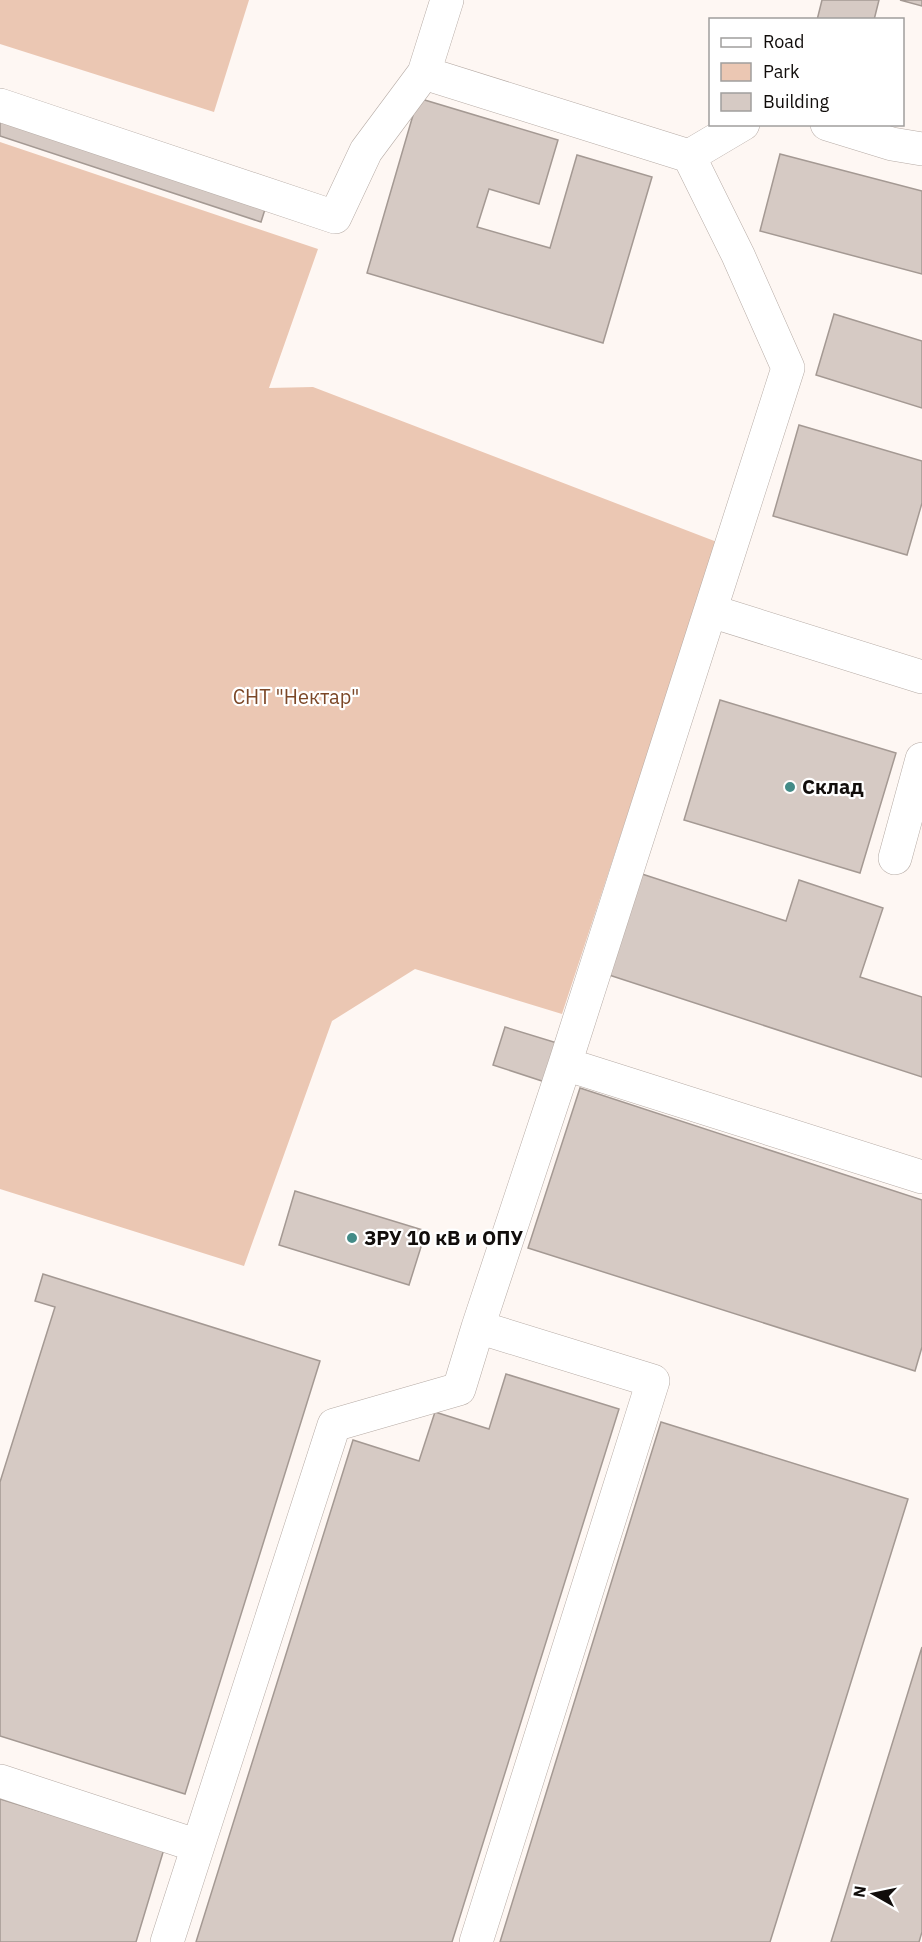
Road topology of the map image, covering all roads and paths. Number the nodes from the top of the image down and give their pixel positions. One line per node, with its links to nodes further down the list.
1 (447, 0): 2 (street)
2 (424, 73): 3 (street); 7 (street)
3 (0, 105)
4 (740, 126): 7 (street)
5 (834, 126): 6 (street)
6 (922, 149)
7 (689, 156): 8 (street)
8 (711, 611): 9 (street); 12 (street)
9 (922, 677)
10 (922, 759): 11 (street)
11 (895, 858)
12 (565, 1064): 13 (street); 14 (street)
13 (922, 1177)
14 (478, 1327): 16 (street); 18 (street)
15 (0, 1781): 16 (street)
16 (198, 1846): 17 (street)
17 (167, 1942)
18 (476, 1942)

